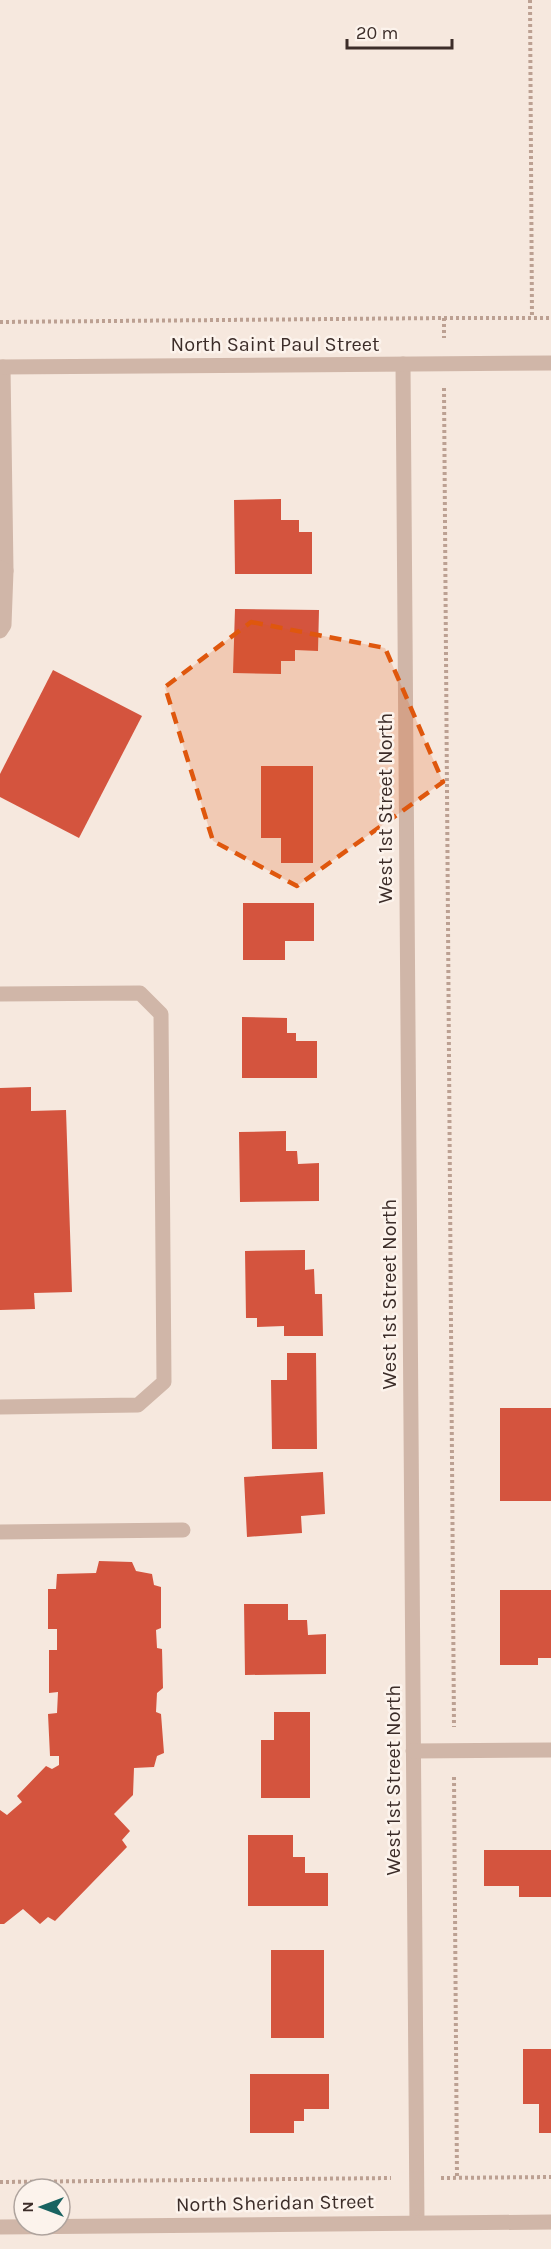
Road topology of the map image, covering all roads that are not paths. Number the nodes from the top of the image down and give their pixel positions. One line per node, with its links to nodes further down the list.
1 (551, 363): 2 (street, North Saint Paul Street)
2 (403, 364): 3 (street, North Saint Paul Street); 11 (street, West 1st Street North)
3 (2, 367): 4 (street)
4 (3, 569): 5 (street)
5 (0, 631)
6 (0, 994): 7 (street)
7 (0, 1407)
8 (183, 1530): 9 (street)
9 (0, 1532)
10 (551, 1750): 11 (street)
11 (413, 1751): 12 (street, West 1st Street North)
12 (417, 2222): 13 (street, North Sheridan Street); 14 (street, North Sheridan Street)
13 (551, 2222)
14 (0, 2227)

